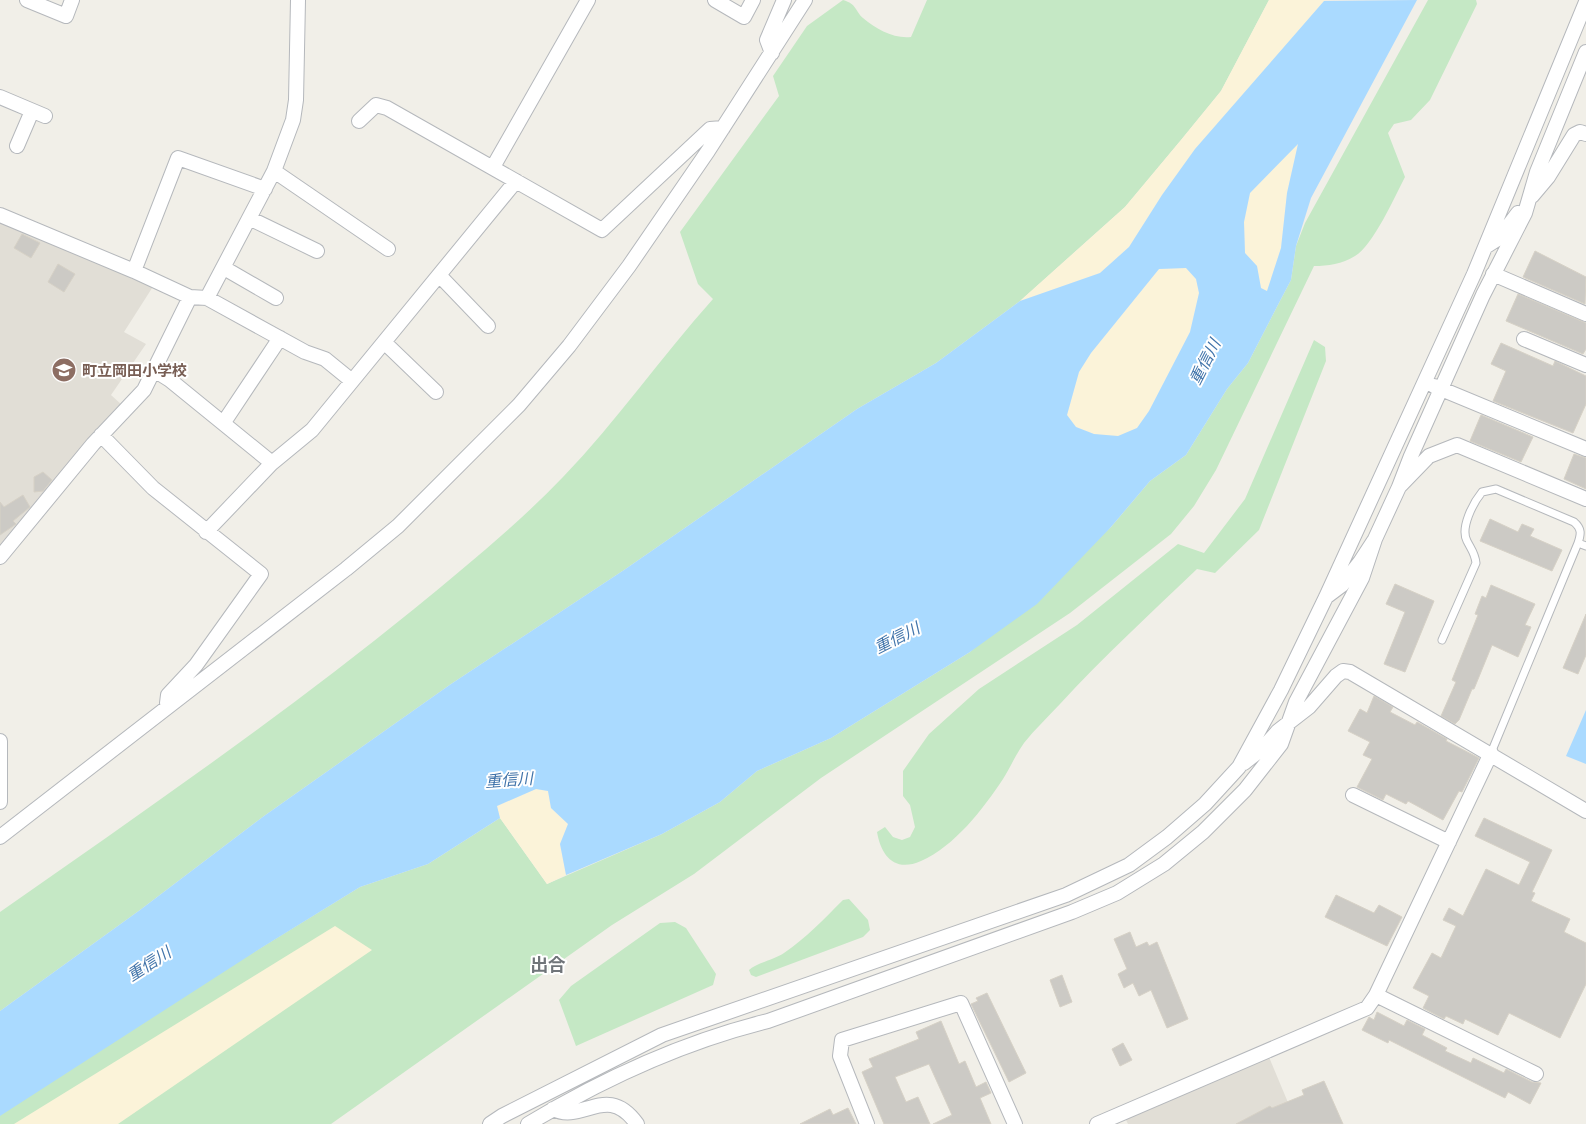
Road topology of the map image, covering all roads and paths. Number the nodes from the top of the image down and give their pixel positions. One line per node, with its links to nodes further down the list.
1 (27, 0): 2 (street)
2 (72, 0)
3 (298, 0): 18 (street)
4 (588, 0): 17 (street)
5 (715, 0): 6 (street)
6 (753, 0)
7 (784, 0): 11 (street)
8 (805, 0): 11 (street)
9 (1586, 2): 24 (street)
10 (1586, 52): 21 (street)
11 (772, 53): 14 (street)
12 (0, 97): 16 (street)
13 (359, 121): 17 (street)
14 (723, 128): 19 (street); 58 (street)
15 (1586, 134): 21 (street)
16 (17, 146)
17 (492, 167): 19 (street)
18 (274, 172): 20 (street); 25 (street)
19 (516, 181): 30 (street)
20 (265, 189): 23 (street); 28 (street)
21 (1530, 198): 24 (street); 29 (street)
22 (0, 215): 28 (street)
23 (251, 218): 26 (street); 27 (street)
24 (1485, 247): 42 (street)
25 (388, 249)
26 (317, 251)
27 (224, 268): 32 (street); 33 (street)
28 (134, 271): 31 (street)
29 (1493, 274): 34 (street); 43 (street)
30 (439, 275): 35 (street); 38 (street)
31 (190, 297): 32 (street); 40 (street)
32 (207, 298): 36 (street)
33 (276, 298)
34 (1586, 314)
35 (488, 326)
36 (280, 338): 41 (street); 45 (street)
37 (1524, 339): 39 (street)
38 (384, 342): 41 (street); 44 (street)
39 (1586, 365)
40 (154, 370): 45 (street); 46 (street)
41 (352, 381): 48 (street)
42 (1424, 382): 43 (street); 56 (street)
43 (1441, 389): 47 (street); 49 (street)
44 (436, 392)
45 (224, 422): 48 (street)
46 (101, 435): 51 (street); 55 (street)
47 (1586, 449)
48 (272, 463): 51 (street)
49 (1399, 488): 50 (street); 52 (street)
50 (1586, 499)
51 (206, 532): 58 (street)
52 (1375, 539): 56 (street); 59 (street)
53 (1578, 543): 54 (lane); 57 (lane); 61 (lane)
54 (1586, 546)
55 (0, 557)
56 (1326, 597): 62 (street)
57 (1442, 640)
58 (167, 706): 66 (street)
59 (1289, 722): 61 (street); 62 (street); 70 (street)
60 (0, 741): 64 (street)
61 (1491, 753): 65 (street); 67 (street)
62 (1239, 767): 71 (street)
63 (1354, 795): 67 (street)
64 (0, 802)
65 (1586, 811)
66 (0, 837)
67 (1449, 842): 68 (street)
68 (1376, 995): 69 (street); 77 (street)
69 (1536, 1074)
70 (554, 1108): 73 (street); 74 (street)
71 (499, 1120): 72 (street)
72 (490, 1124)
73 (528, 1124)
74 (637, 1124)
75 (868, 1124): 76 (street)
76 (1015, 1124)
77 (1097, 1124)

